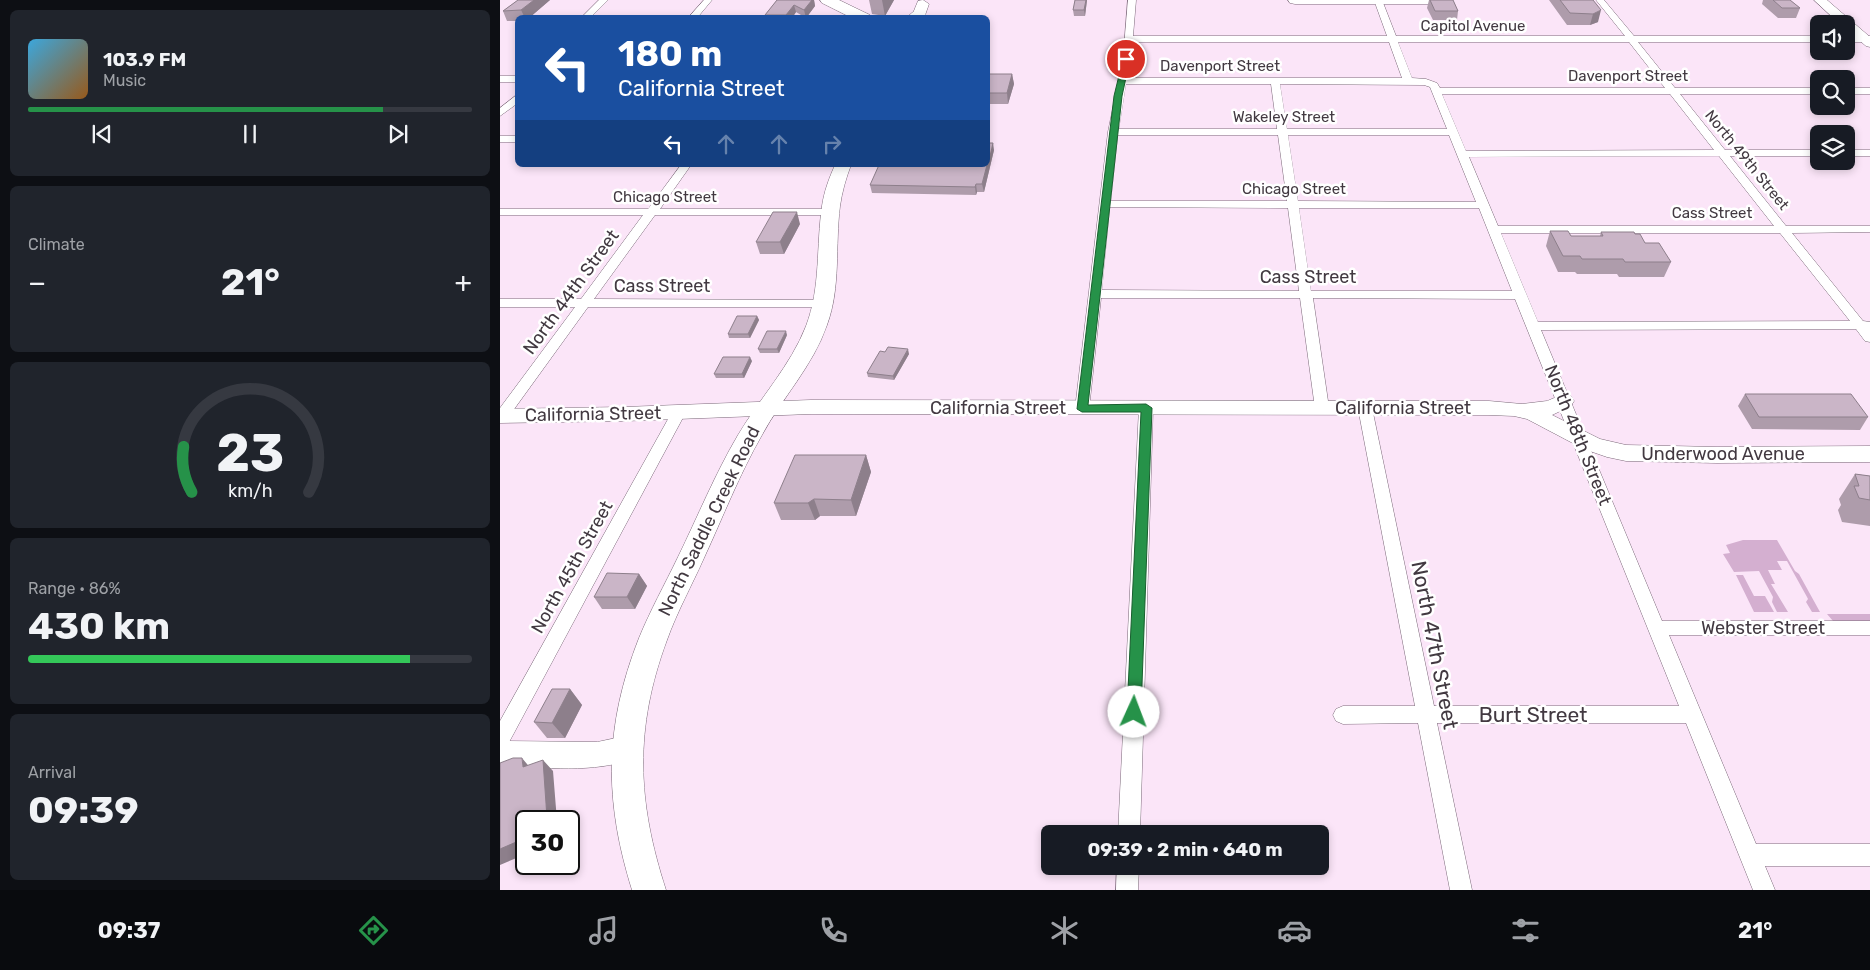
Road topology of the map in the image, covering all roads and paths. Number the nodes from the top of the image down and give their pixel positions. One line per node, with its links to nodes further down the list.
1 (604, 0): 11 (street)
2 (708, 0): 12 (street)
3 (827, 0): 10 (highway)
4 (1132, 0): 13 (street)
5 (1295, 0): 6 (highway)
6 (1378, 0): 7 (highway); 14 (street)
7 (1440, 0)
8 (1600, 0): 15 (street, North 49th Street)
9 (1820, 0): 18 (main road)
10 (862, 10)
11 (587, 15)
12 (695, 15)
13 (1128, 39): 14 (street, Capitol Avenue); 21 (street)
14 (1392, 39): 15 (street, Capitol Avenue); 23 (street)
15 (1631, 39): 16 (street, Capitol Avenue); 24 (street, North 49th Street)
16 (1810, 39)
17 (1855, 40): 18 (street)
18 (1869, 41)
19 (500, 79): 20 (street)
20 (515, 79)
21 (1122, 81): 22 (street, Davenport Street); 31 (street)
22 (1275, 81): 23 (street, Davenport Street); 32 (street)
23 (1408, 81): 28 (street)
24 (1673, 91): 25 (street, Davenport Street); 28 (street, Davenport Street); 36 (street, North 49th Street)
25 (1810, 91)
26 (1855, 91): 27 (street)
27 (1870, 91)
28 (1437, 92): 33 (street, North 48th Street)
29 (515, 100): 30 (street)
30 (500, 113)
31 (1114, 132): 32 (street, Wakeley Street); 43 (street)
32 (1282, 132): 33 (street, Wakeley Street); 44 (street)
33 (1454, 132): 40 (street, North 48th Street)
34 (500, 139): 35 (street)
35 (515, 139)
36 (1722, 153): 37 (street); 40 (street); 51 (street, North 49th Street)
37 (1810, 153)
38 (1855, 153): 39 (street)
39 (1870, 153)
40 (1463, 154): 45 (street, North 48th Street)
41 (685, 167): 47 (street, North 44th Street)
42 (842, 167): 48 (main road, North Saddle Creek Road)
43 (1105, 204): 44 (street, Chicago Street); 52 (street)
44 (1293, 204): 45 (street, Chicago Street); 53 (street)
45 (1484, 205): 50 (street, North 48th Street)
46 (500, 212): 47 (street, Chicago Street)
47 (651, 212): 48 (street, Chicago Street); 56 (street, North 44th Street)
48 (829, 212): 57 (main road, North Saddle Creek Road)
49 (1870, 229): 51 (street, Cass Street)
50 (1494, 230): 51 (street, Cass Street); 54 (street, North 48th Street)
51 (1783, 230): 58 (street, North 49th Street)
52 (1095, 294): 53 (street, Cass Street); 66 (street)
53 (1306, 295): 54 (street, Cass Street); 64 (street)
54 (1521, 295): 59 (street, North 48th Street)
55 (500, 303): 56 (street, Cass Street)
56 (584, 303): 57 (street, Cass Street); 69 (street, North 44th Street)
57 (823, 304): 62 (main road, North Saddle Creek Road)
58 (1865, 325): 59 (street); 60 (street, North 49th Street)
59 (1534, 326): 61 (street, North 48th Street)
60 (1870, 338)
61 (1564, 401): 67 (main road); 70 (street, North 48th Street)
62 (766, 408): 66 (main road, California Street); 68 (main road, California Street); 78 (main road, North Saddle Creek Road)
63 (1146, 408): 64 (main road, California Street); 66 (main road, California Street); 80 (street)
64 (1322, 408): 65 (main road, California Street)
65 (1365, 408): 67 (main road, California Street); 74 (street, North 47th Street)
66 (1082, 409)
67 (1521, 410): 70 (main road, California Street)
68 (679, 412): 69 (main road, California Street); 77 (street, North 45th Street)
69 (501, 416)
70 (1580, 438): 71 (main road, Underwood Avenue); 72 (street, North 48th Street)
71 (1870, 454)
72 (1657, 628): 73 (street, Webster Street); 75 (street, North 48th Street)
73 (1870, 628)
74 (1425, 714): 75 (street, Burt Street); 76 (street, Burt Street); 86 (street, North 47th Street)
75 (1692, 714): 81 (street, North 48th Street)
76 (1343, 715)
77 (500, 740)
78 (626, 749): 79 (main road); 84 (main road, North Saddle Creek Road)
79 (500, 754)
80 (1129, 825)
81 (1750, 855): 82 (street); 87 (street, North 48th Street)
82 (1870, 855)
83 (1128, 875): 85 (street)
84 (649, 890)
85 (1127, 890)
86 (1461, 890)
87 (1764, 890)

